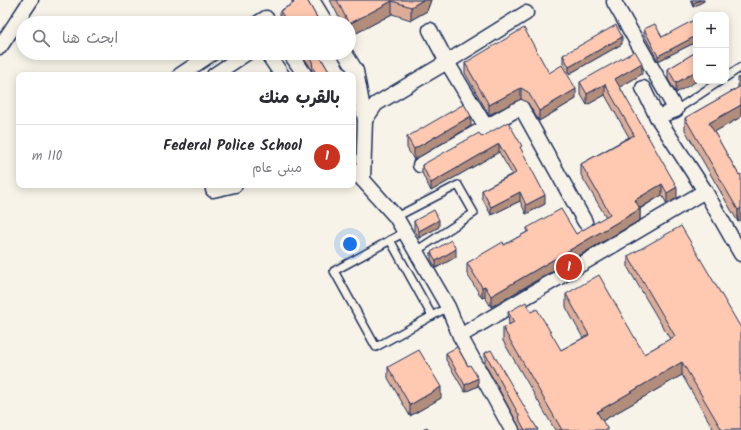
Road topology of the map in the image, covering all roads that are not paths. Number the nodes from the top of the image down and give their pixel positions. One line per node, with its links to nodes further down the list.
1 (31, 0): 5 (street)
2 (312, 0): 6 (street)
3 (614, 2): 24 (street)
4 (526, 13): 15 (street)
5 (20, 16)
6 (322, 16)
7 (16, 23): 9 (street)
8 (430, 30): 15 (street)
9 (0, 47)
10 (202, 60): 17 (street)
11 (236, 60): 18 (street)
12 (272, 60): 19 (street)
13 (295, 60): 20 (street)
14 (349, 60): 26 (street)
15 (447, 62): 26 (street); 27 (street)
16 (741, 67): 21 (lane)
17 (184, 72)
18 (218, 72)
19 (280, 72)
20 (303, 72)
21 (729, 75)
22 (715, 84): 24 (lane)
23 (643, 88): 25 (street)
24 (676, 110): 25 (street)
25 (657, 117): 33 (street)
26 (365, 120): 30 (street)
27 (486, 127): 28 (street); 35 (street)
28 (420, 165)
29 (356, 173): 30 (street)
30 (363, 180): 34 (street)
31 (222, 188): 32 (street)
32 (213, 190)
33 (705, 191): 38 (street); 42 (street)
34 (396, 217): 36 (street); 39 (lane)
35 (585, 222)
36 (405, 232): 37 (lane); 39 (street)
37 (390, 240): 41 (lane); 41 (lane)
38 (739, 245)
39 (416, 251): 40 (street)
40 (448, 307): 41 (lane); 42 (street)
41 (432, 316)
42 (460, 336): 43 (street)
43 (512, 430)

